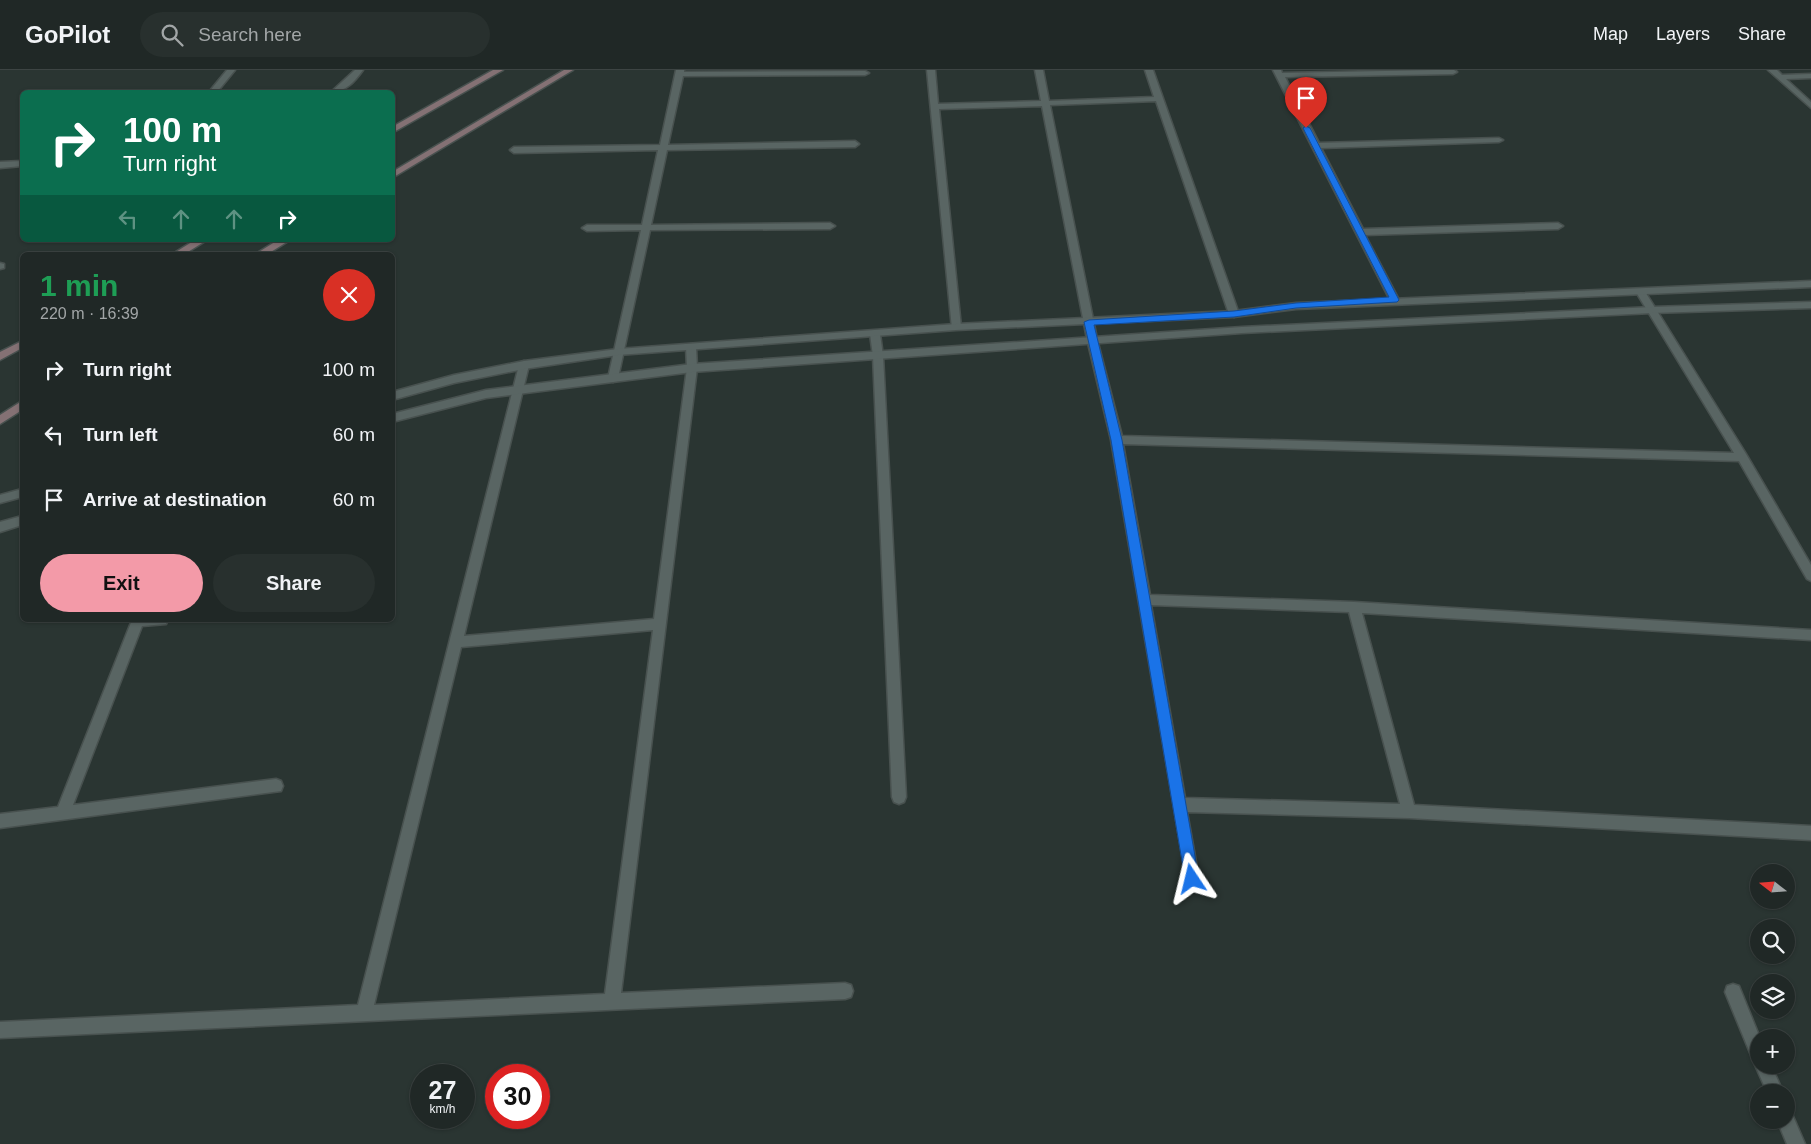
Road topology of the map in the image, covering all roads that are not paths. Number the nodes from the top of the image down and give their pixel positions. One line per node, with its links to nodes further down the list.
1 (231, 70): 15 (street)
2 (360, 70): 16 (street)
3 (498, 70): 21 (main road)
4 (569, 70): 29 (main road)
5 (931, 70): 20 (street)
6 (1039, 70): 18 (street)
7 (1149, 70): 17 (street)
8 (1772, 70): 14 (street)
9 (679, 72): 11 (street); 25 (street)
10 (1453, 72): 12 (street)
11 (865, 73)
12 (1278, 73): 24 (street)
13 (1811, 76): 14 (street)
14 (1780, 77): 19 (street)
15 (215, 90)
16 (339, 90)
17 (1159, 99): 18 (street); 44 (street)
18 (1046, 103): 20 (street); 45 (street)
19 (1811, 106)
20 (934, 107): 46 (street)
21 (395, 129)
22 (1499, 140): 24 (street)
23 (855, 144): 25 (street)
24 (1315, 146): 34 (street)
25 (663, 147): 26 (street); 33 (street)
26 (514, 150)
27 (20, 164): 28 (street)
28 (0, 165)
29 (395, 174)
30 (830, 226): 33 (street)
31 (1558, 226): 34 (street)
32 (587, 228): 33 (street)
33 (646, 228): 51 (street)
34 (1360, 232): 41 (street)
35 (199, 242): 37 (main road)
36 (282, 242): 38 (main road)
37 (181, 252)
38 (265, 252)
39 (1811, 284): 40 (street)
40 (1641, 292): 41 (street); 43 (street)
41 (1394, 300): 44 (street)
42 (1811, 305): 43 (street)
43 (1652, 310): 48 (street); 63 (street)
44 (1234, 314): 45 (street)
45 (1089, 322): 46 (street); 48 (street)
46 (956, 327): 47 (street)
47 (875, 334): 50 (street); 52 (street)
48 (1092, 339): 52 (street); 62 (street)
49 (20, 345): 53 (main road)
50 (691, 347): 51 (street); 55 (street)
51 (618, 352): 54 (street); 56 (street)
52 (878, 356): 55 (street); 76 (street)
53 (0, 357)
54 (524, 365): 57 (street); 58 (street)
55 (692, 368): 56 (street); 72 (street)
56 (613, 378): 57 (street)
57 (518, 390): 60 (street); 74 (street)
58 (395, 395)
59 (20, 406): 61 (main road)
60 (395, 417)
61 (0, 420)
62 (1116, 440): 63 (street); 69 (street)
63 (1742, 457): 68 (street)
64 (20, 494): 65 (street)
65 (0, 499)
66 (20, 522): 67 (street)
67 (0, 527)
68 (1811, 576)
69 (1145, 600): 70 (street); 77 (street)
70 (1354, 607): 73 (street); 78 (street)
71 (138, 622): 79 (street)
72 (659, 624): 74 (street); 85 (street)
73 (1811, 635)
74 (455, 642): 86 (street)
75 (276, 786): 79 (street)
76 (899, 797)
77 (1179, 805): 78 (street); 82 (street)
78 (1409, 811): 81 (street)
79 (63, 812): 80 (street)
80 (0, 821)
81 (1811, 833)
82 (1192, 879)
83 (845, 991): 85 (street)
84 (1733, 992): 88 (street)
85 (612, 1002): 86 (street)
86 (364, 1014): 87 (street)
87 (0, 1030)
88 (1750, 1033)
89 (1790, 1129): 90 (street)
90 (1796, 1144)

